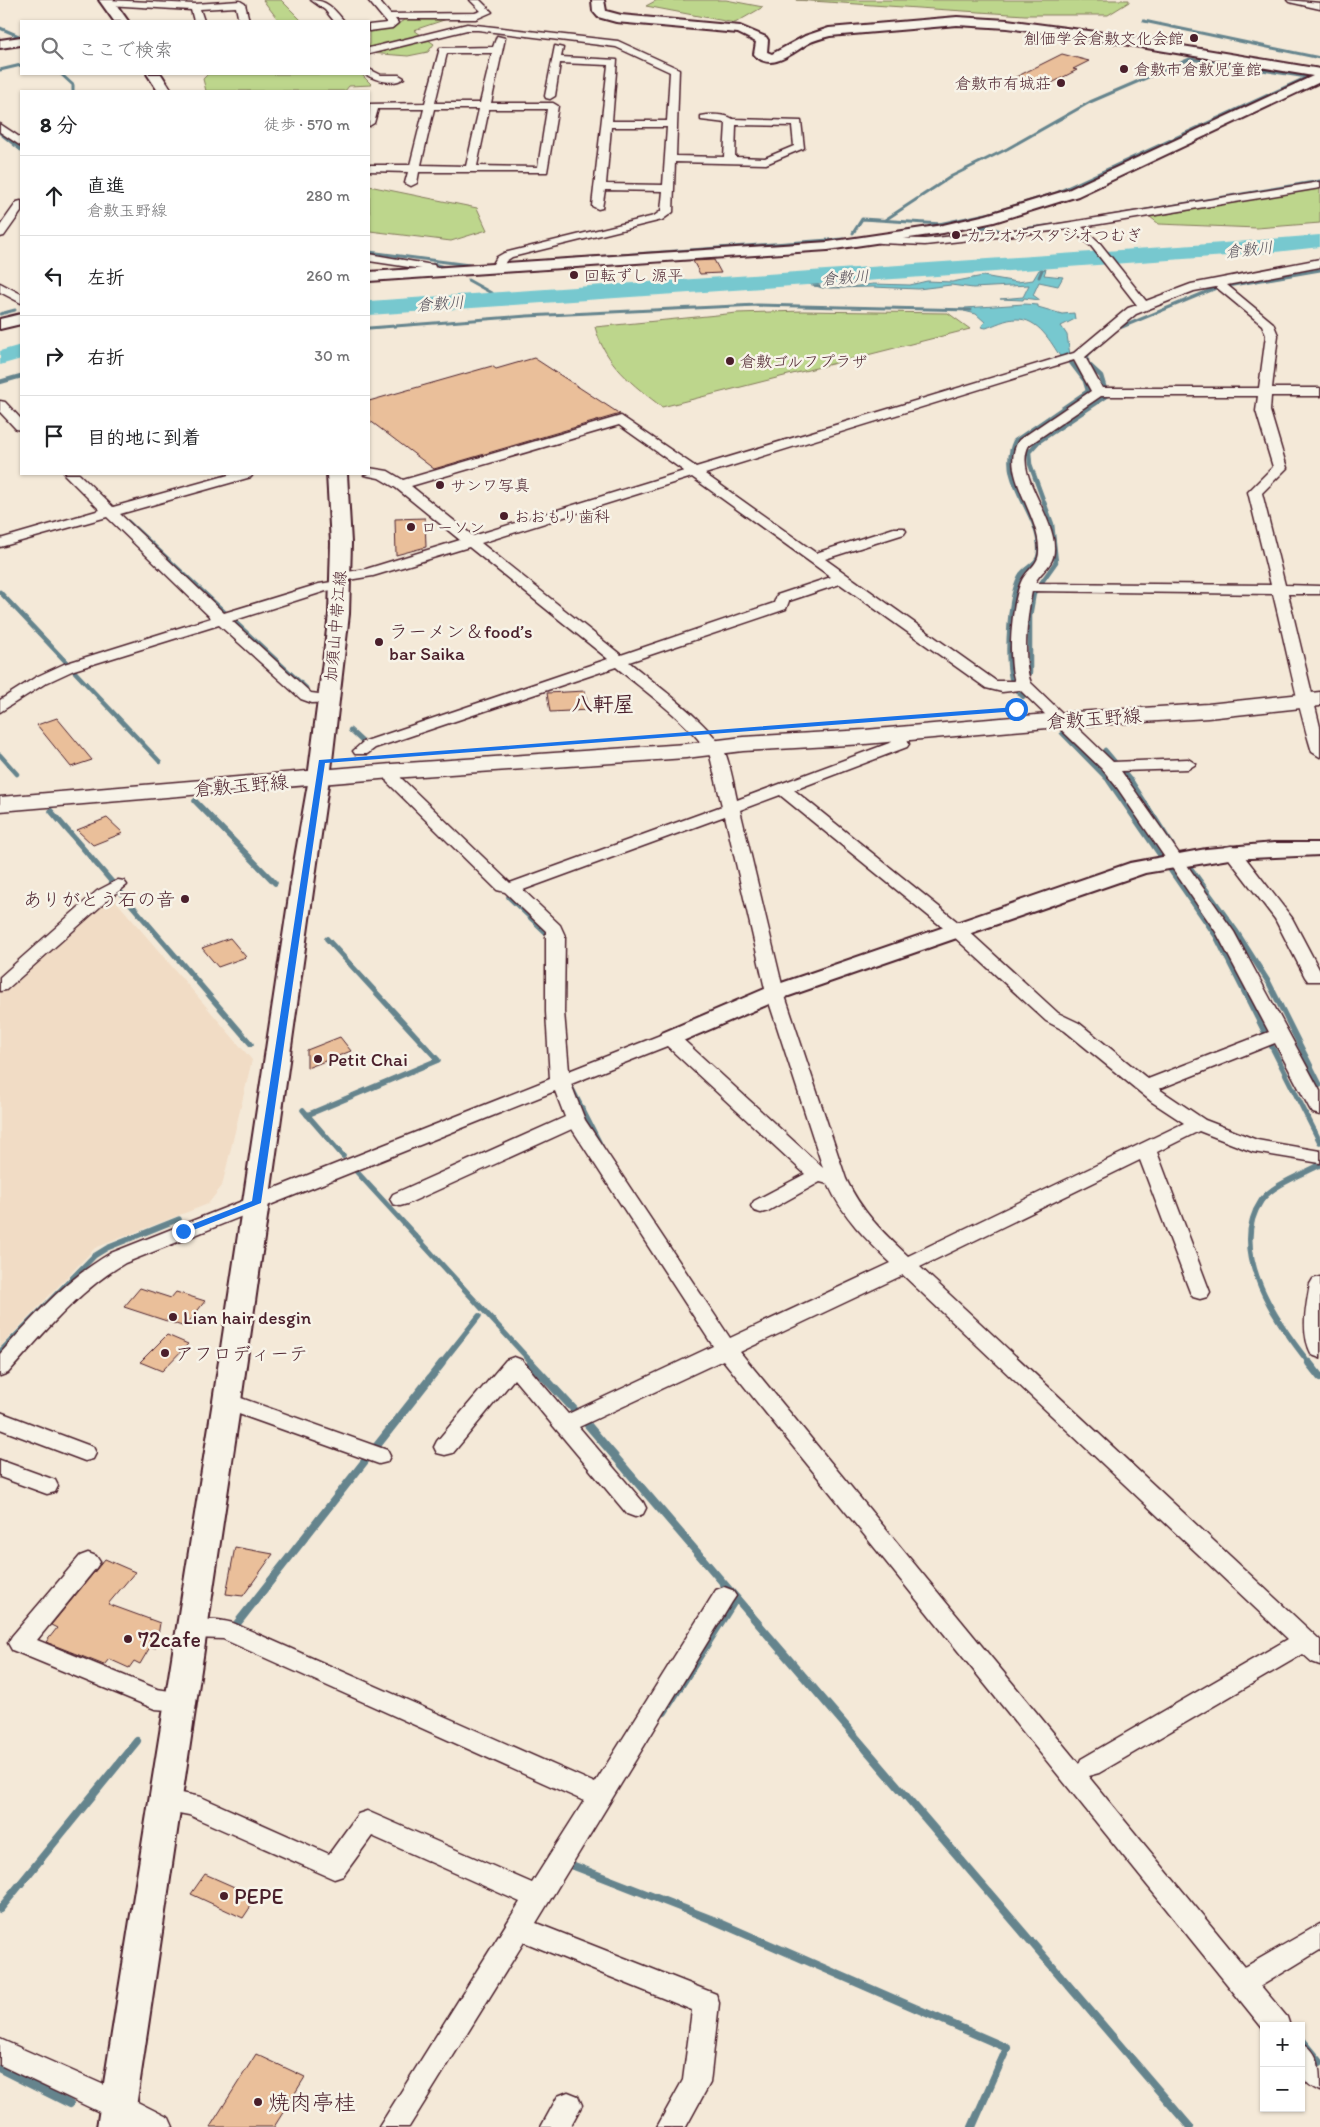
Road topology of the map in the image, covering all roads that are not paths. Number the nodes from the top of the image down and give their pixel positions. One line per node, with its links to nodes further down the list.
1 (316, 0): 15 (street)
2 (373, 0): 11 (street)
3 (475, 0): 10 (street)
4 (598, 0): 25 (street)
5 (1292, 0): 8 (street)
6 (107, 1): 9 (street); 12 (main road)
7 (429, 5): 10 (street)
8 (1320, 6)
9 (195, 7): 13 (street); 14 (street)
10 (439, 16): 11 (street)
11 (389, 17): 16 (street)
12 (120, 20)
13 (199, 20)
14 (244, 20)
15 (338, 20)
16 (370, 28)
17 (504, 30): 18 (street); 21 (street); 22 (street)
18 (561, 37): 23 (street); 37 (street)
19 (20, 41): 20 (main road)
20 (0, 44)
21 (498, 50): 31 (street); 32 (street)
22 (370, 51)
23 (557, 60): 30 (street); 36 (street)
24 (370, 73): 27 (street)
25 (1320, 73)
26 (155, 75): 29 (main road)
27 (399, 78)
28 (1320, 78): 53 (street)
29 (164, 90)
30 (550, 96)
31 (429, 106): 32 (street); 34 (street); 43 (street)
32 (485, 106): 44 (street); 44 (street)
33 (705, 118): 35 (street)
34 (370, 120)
35 (731, 122): 41 (street); 41 (street)
36 (606, 124): 37 (street); 47 (street)
37 (672, 124): 40 (street)
38 (0, 127): 39 (street)
39 (20, 142)
40 (670, 159): 41 (street); 48 (street)
41 (729, 160)
42 (370, 168): 43 (street)
43 (414, 168): 44 (street); 45 (street)
44 (471, 169)
45 (425, 184)
46 (1320, 185): 51 (street)
47 (600, 187): 48 (street); 50 (street)
48 (668, 188): 56 (street)
49 (20, 205): 52 (street)
50 (598, 206)
51 (1074, 226): 53 (street); 62 (street)
52 (0, 234)
53 (881, 240): 56 (street)
54 (370, 258): 57 (street)
55 (1320, 263): 59 (street)
56 (496, 269): 57 (street)
57 (432, 273): 58 (street)
58 (370, 277)
59 (1221, 285): 62 (street); 67 (street)
60 (0, 287): 61 (street)
61 (20, 298)
62 (1144, 306): 65 (street)
63 (20, 319): 64 (street)
64 (0, 324)
65 (1069, 358): 66 (street); 72 (street)
66 (1104, 392): 67 (street); 84 (street)
67 (1264, 392): 68 (street); 85 (street)
68 (1320, 392)
69 (0, 405): 70 (street)
70 (20, 425)
71 (370, 472): 76 (street)
72 (694, 472): 76 (street); 79 (street); 81 (street)
73 (72, 475): 77 (street)
74 (242, 475): 77 (street)
75 (337, 475): 83 (main road, 加須山中帯江線)
76 (401, 485): 79 (street)
77 (115, 511): 80 (street); 87 (street)
78 (899, 531): 81 (street)
79 (470, 542): 83 (street); 88 (street)
80 (0, 543)
81 (814, 558): 82 (street)
82 (844, 578): 88 (street); 89 (street)
83 (340, 581): 87 (street); 91 (main road, 加須山中帯江線)
84 (1032, 588): 85 (street); 89 (street)
85 (1278, 590): 86 (street); 90 (street)
86 (1320, 590)
87 (228, 617): 91 (street); 92 (street)
88 (619, 662): 95 (street); 96 (street)
89 (1017, 685): 93 (street)
90 (1312, 693): 93 (main road, 倉敷玉野線); 97 (street)
91 (328, 698): 100 (main road, 加須山中帯江線)
92 (0, 707)
93 (1052, 713): 94 (main road, 倉敷玉野線); 95 (main road, 倉敷玉野線); 99 (street)
94 (898, 734): 95 (main road, 倉敷玉野線); 103 (street)
95 (707, 740): 100 (main road, 倉敷玉野線); 101 (main road, 倉敷玉野線); 105 (street)
96 (361, 751)
97 (1320, 752)
98 (1188, 764): 99 (street)
99 (1117, 767): 108 (street)
100 (320, 770): 101 (main road, 倉敷玉野線); 102 (main road, 倉敷玉野線); 104 (main road, 倉敷玉野線); 126 (street)
101 (392, 771): 110 (street)
102 (0, 786)
103 (783, 789): 105 (street); 111 (street)
104 (0, 804)
105 (731, 808): 110 (street); 114 (street)
106 (1320, 849): 107 (street)
107 (1230, 851): 108 (street); 112 (street)
108 (1165, 861): 111 (street); 115 (street)
109 (115, 887): 113 (street)
110 (511, 888): 117 (street)
111 (958, 931): 114 (street); 118 (street)
112 (1314, 977)
113 (0, 986)
114 (775, 993): 116 (street); 124 (street)
115 (1272, 1036): 118 (street); 119 (street)
116 (670, 1038): 117 (street); 124 (street)
117 (560, 1081): 120 (street); 126 (street)
118 (1146, 1087): 121 (street)
119 (1320, 1109)
120 (576, 1120): 125 (street); 131 (street)
121 (1198, 1124): 122 (street); 123 (street)
122 (1146, 1149): 128 (street); 130 (street)
123 (1320, 1158)
124 (827, 1177): 127 (street); 128 (street)
125 (400, 1199)
126 (256, 1203): 133 (street); 134 (street)
127 (761, 1206)
128 (906, 1265): 131 (street); 146 (street)
129 (1320, 1284): 132 (street)
130 (1200, 1292)
131 (731, 1346): 136 (street); 154 (street)
132 (1320, 1350)
133 (0, 1368)
134 (227, 1401): 139 (street); 145 (street)
135 (0, 1420): 138 (street)
136 (566, 1424): 137 (street); 142 (street)
137 (445, 1447)
138 (85, 1453)
139 (379, 1456)
140 (0, 1468): 141 (street)
141 (47, 1486)
142 (634, 1508)
143 (88, 1562): 147 (street)
144 (724, 1596): 149 (street)
145 (192, 1629): 147 (street); 149 (street)
146 (1312, 1648): 148 (street)
147 (180, 1701): 150 (street)
148 (1090, 1766)
149 (601, 1797): 151 (street)
150 (166, 1801): 151 (street); 159 (street)
151 (537, 1896): 152 (street)
152 (518, 1928): 161 (street); 162 (street)
153 (1320, 1936): 154 (street)
154 (1248, 1980): 155 (street)
155 (1274, 2022)
156 (0, 2052): 159 (street)
157 (1305, 2060): 158 (street)
158 (1320, 2078)
159 (116, 2116): 160 (street)
160 (159, 2127)
161 (392, 2127)
162 (671, 2127)

